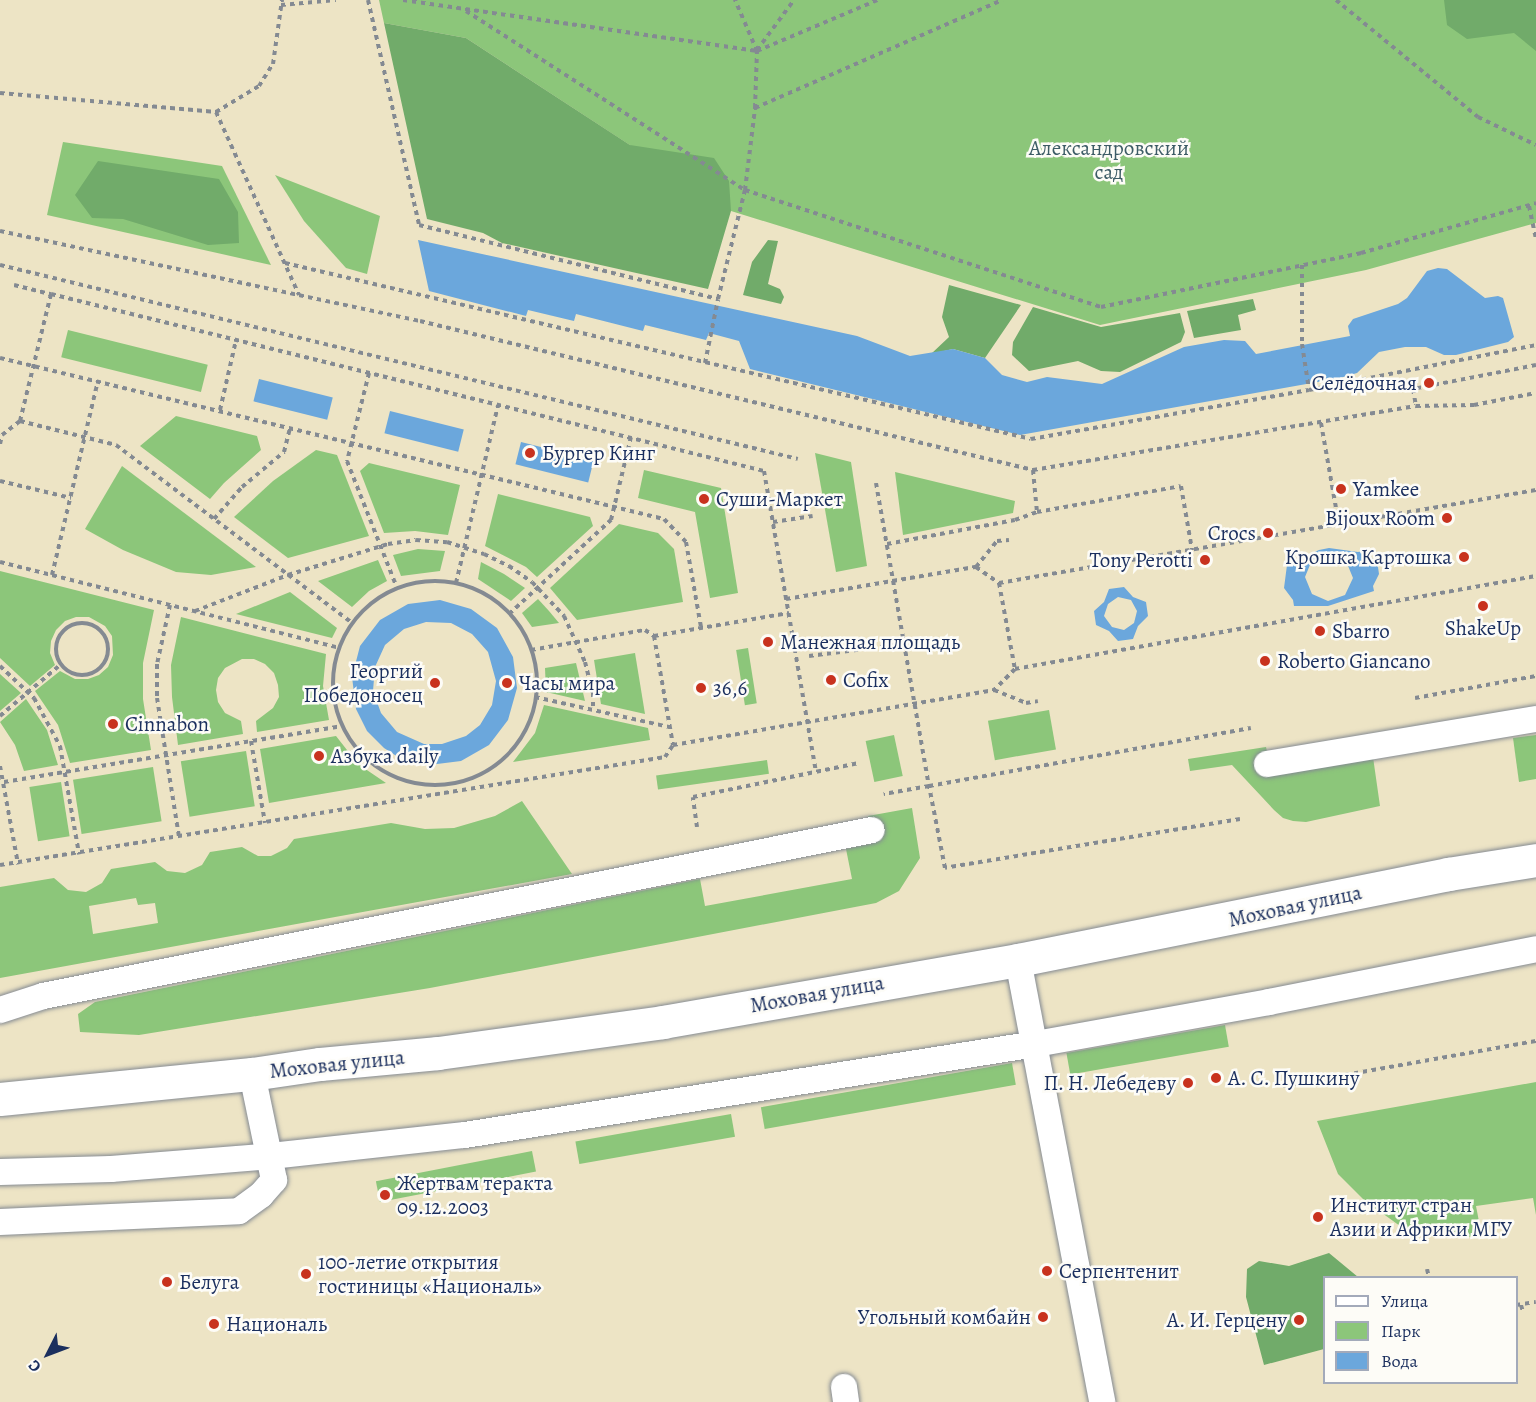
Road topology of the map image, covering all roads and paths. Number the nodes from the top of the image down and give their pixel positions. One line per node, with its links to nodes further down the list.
1 (336, 0): 9 (path)
2 (368, 0): 27 (path)
3 (403, 0): 10 (path)
4 (735, 0): 11 (path)
5 (794, 0): 11 (path)
6 (878, 0): 11 (path)
7 (1002, 0): 13 (path)
8 (1336, 0): 15 (path)
9 (282, 2): 14 (path)
10 (466, 10): 11 (path); 16 (path)
11 (757, 51): 13 (path)
12 (0, 93): 14 (path)
13 (755, 108): 16 (path)
14 (216, 111): 21 (path)
15 (1536, 145)
16 (745, 190): 23 (path); 27 (path)
17 (1536, 203): 18 (path)
18 (1529, 206): 20 (path); 23 (path)
19 (0, 231): 26 (path)
20 (1536, 239)
21 (285, 263): 26 (path); 31 (path)
22 (0, 265): 37 (path)
23 (1302, 265): 36 (path)
24 (14, 285): 25 (path)
25 (51, 294): 28 (path); 33 (path)
26 (299, 295): 52 (path)
27 (718, 299): 31 (path)
28 (236, 340): 34 (path); 42 (path)
29 (1536, 345): 36 (path)
30 (0, 358): 33 (path)
31 (705, 363): 36 (path)
32 (1536, 365): 41 (path)
33 (33, 366): 35 (path); 43 (path)
34 (369, 373): 40 (path); 49 (path)
35 (98, 381): 42 (path); 47 (path)
36 (1309, 388)
37 (526, 393): 39 (path); 51 (path)
38 (1536, 393): 41 (path)
39 (524, 400)
40 (498, 405): 48 (path); 53 (path)
41 (1416, 406): 44 (path)
42 (220, 410): 45 (path)
43 (20, 421): 46 (path); 47 (path)
44 (1321, 423): 52 (path); 63 (path)
45 (290, 428): 49 (path); 61 (path)
46 (1, 435): 50 (path)
47 (85, 437): 57 (path); 61 (path)
48 (631, 437): 58 (path); 62 (path)
49 (352, 443): 53 (path); 66 (path)
50 (0, 444)
51 (798, 459)
52 (1033, 470): 59 (path)
53 (482, 475): 58 (path); 67 (path)
54 (0, 481): 57 (path)
55 (876, 483): 65 (path)
56 (1536, 490): 63 (path)
57 (71, 498): 71 (path)
58 (614, 506): 78 (path); 85 (path)
59 (1037, 512): 65 (path); 68 (path)
60 (813, 516): 62 (path)
61 (214, 519): 72 (path)
62 (773, 522): 79 (path)
63 (1339, 525): 68 (path)
64 (1009, 540): 70 (path)
65 (886, 544): 74 (path)
66 (381, 546): 67 (path); 72 (path); 77 (path)
67 (464, 548): 75 (path); 78 (path)
68 (1192, 550): 76 (path)
69 (0, 562): 71 (path)
70 (976, 567): 74 (path); 76 (path)
71 (52, 575): 80 (path)
72 (288, 575): 81 (path); 84 (path)
73 (1536, 576): 94 (path)
74 (893, 581): 79 (path); 88 (path)
75 (456, 583): 77 (path); 83 (path)
76 (999, 583): 94 (path)
77 (397, 588): 84 (path)
78 (538, 588): 83 (path); 87 (path)
79 (786, 599): 82 (path)
80 (170, 605): 81 (path); 108 (path)
81 (195, 611): 89 (path)
82 (789, 613): 85 (path); 103 (path)
83 (509, 614): 90 (path)
84 (352, 623): 89 (path)
85 (701, 627): 86 (path)
86 (654, 636): 87 (path); 105 (path)
87 (578, 641): 90 (path); 100 (path)
88 (903, 644): 91 (path); 99 (path)
89 (339, 648): 104 (path)
90 (531, 650): 97 (path)
91 (809, 656)
92 (61, 664): 92 (path); 96 (path)
93 (0, 666): 96 (path)
94 (1015, 669): 95 (path)
95 (993, 690): 98 (path); 99 (path)
96 (28, 692): 101 (path); 114 (path)
97 (535, 697): 100 (path); 116 (path)
98 (1038, 701)
99 (914, 703): 103 (path); 117 (path)
100 (592, 709): 105 (path)
101 (0, 716)
102 (1536, 719): 111 (lane)
103 (808, 722): 107 (path); 113 (path)
104 (343, 726): 106 (path); 116 (path)
105 (669, 727): 107 (path)
106 (251, 741): 108 (path); 123 (path)
107 (673, 746): 119 (path)
108 (165, 755): 114 (path); 126 (path)
109 (858, 763): 113 (path)
110 (1059, 763): 117 (path)
111 (1267, 764)
112 (0, 766): 115 (path)
113 (816, 771): 124 (path)
114 (66, 772): 115 (path); 127 (path)
115 (4, 782): 120 (path)
116 (448, 784): 119 (path)
117 (929, 786): 118 (path); 122 (path)
118 (905, 790)
119 (449, 793): 123 (path)
120 (8, 806): 121 (path); 129 (path)
121 (0, 808)
122 (1240, 819)
123 (265, 823): 126 (path)
124 (697, 828)
125 (872, 830): 133 (lane)
126 (179, 837): 127 (path)
127 (80, 854): 129 (path)
128 (1536, 860): 132 (main road, Моховая улица)
129 (18, 864): 130 (path)
130 (0, 865)
131 (1536, 949): 135 (lane)
132 (1018, 960): 135 (lane); 136 (main road, Моховая улица)
133 (0, 1010)
134 (1536, 1041): 138 (path)
135 (1036, 1044): 141 (lane); 149 (lane)
136 (252, 1074): 139 (main road, Моховая улица); 141 (lane)
137 (0, 1079): 139 (main road, Моховая улица)
138 (1283, 1086)
139 (93, 1089): 140 (main road, Моховая улица)
140 (0, 1100)
141 (271, 1156): 142 (lane); 143 (lane)
142 (0, 1172)
143 (0, 1222)
144 (1427, 1269): 145 (path)
145 (1429, 1276)
146 (1536, 1302): 147 (path)
147 (1519, 1305): 148 (path)
148 (1523, 1312)
149 (1102, 1402)

